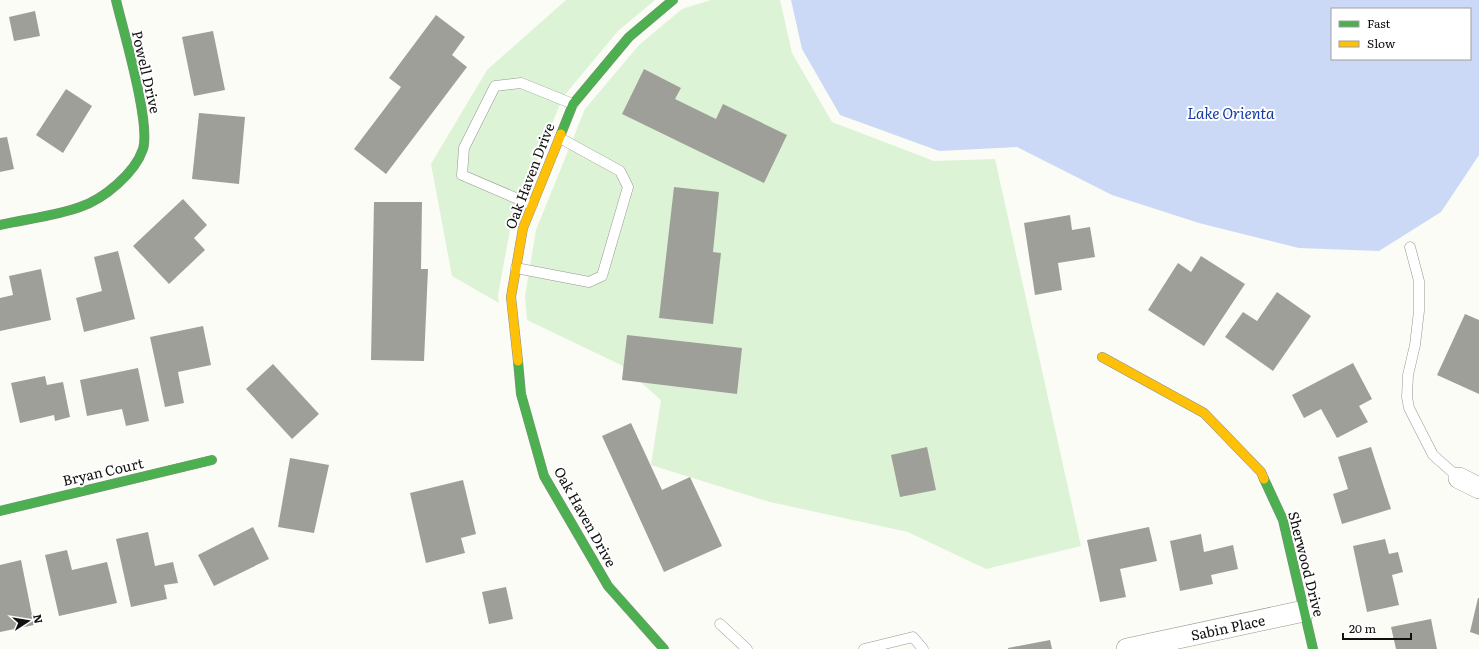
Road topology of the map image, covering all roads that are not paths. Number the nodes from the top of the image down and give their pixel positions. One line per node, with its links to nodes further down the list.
1 (116, 0): 6 (street, Powell Drive)
2 (673, 0): 3 (street, Oak Haven Drive)
3 (573, 104): 4 (street, Oak Haven Drive); 5 (lane)
4 (560, 138): 5 (street, Oak Haven Drive); 8 (lane)
5 (532, 205): 8 (street, Oak Haven Drive)
6 (0, 226)
7 (1410, 248): 11 (lane)
8 (516, 268): 16 (street, Oak Haven Drive)
9 (1102, 357): 14 (street, Sherwood Drive)
10 (212, 460): 13 (street, Bryan Court)
11 (1459, 478): 12 (street)
12 (1479, 488)
13 (0, 511)
14 (1304, 611): 20 (street, Sabin Place); 21 (street, Sherwood Drive)
15 (720, 624): 17 (lane)
16 (664, 649)
17 (747, 649)
18 (864, 649): 19 (lane)
19 (923, 649)
20 (1127, 649)
21 (1312, 649)

